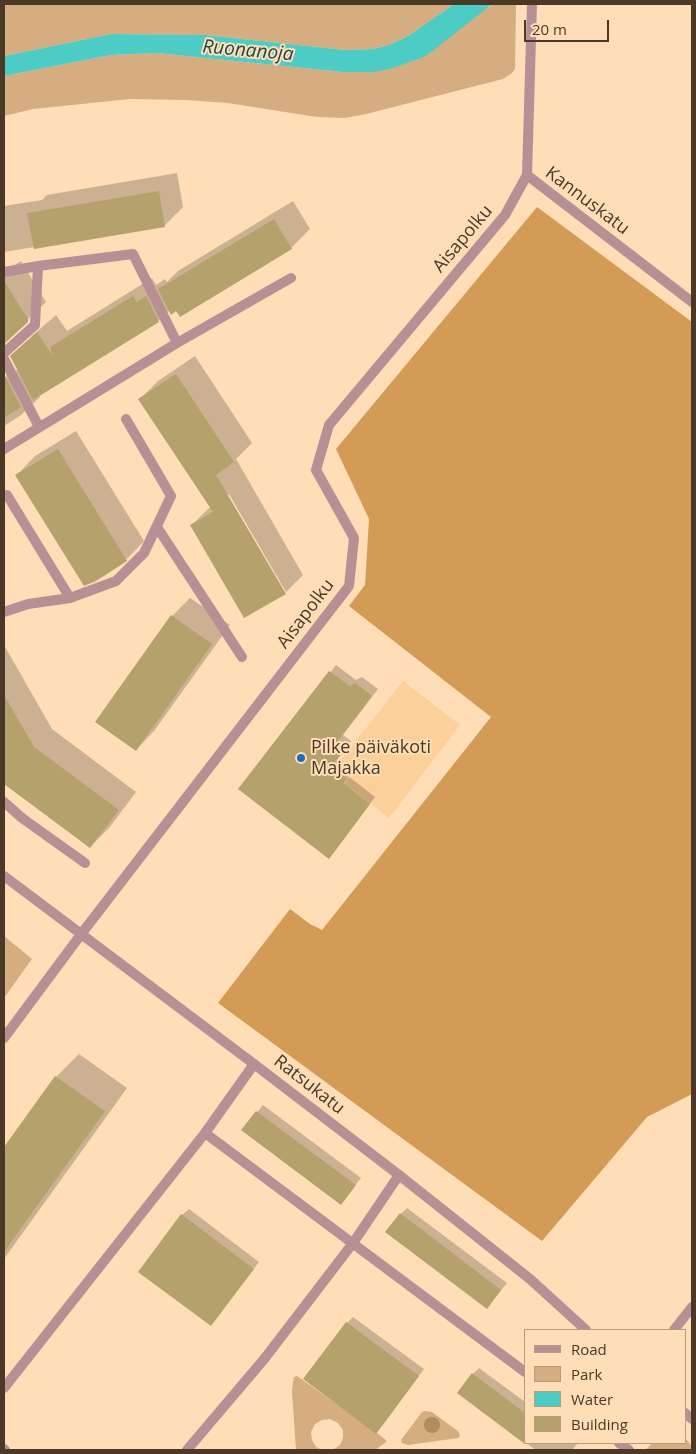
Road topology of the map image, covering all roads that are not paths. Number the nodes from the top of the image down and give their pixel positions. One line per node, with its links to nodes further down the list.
1 (532, 4): 2 (street, Kannuskatu)
2 (527, 175): 6 (street, Kannuskatu); 21 (street, Aisapolku)
3 (38, 266): 4 (street); 7 (street); 8 (street)
4 (4, 272)
5 (291, 278): 7 (street)
6 (692, 302)
7 (176, 343): 11 (street)
8 (4, 353)
9 (4, 358): 11 (street)
10 (126, 419): 14 (street)
11 (39, 427): 12 (street)
12 (4, 449)
13 (7, 495): 15 (street)
14 (157, 527): 15 (street); 17 (street)
15 (70, 598): 16 (street)
16 (4, 612)
17 (242, 657)
18 (4, 802): 19 (street)
19 (85, 863)
20 (4, 876): 21 (street, Ratsukatu)
21 (82, 934): 22 (street, Aisapolku); 23 (street, Ratsukatu)
22 (4, 1038)
23 (254, 1064): 24 (street); 25 (street, Ratsukatu)
24 (205, 1133): 26 (street); 31 (street)
25 (399, 1176): 26 (street); 28 (street, Ratsukatu)
26 (352, 1243): 30 (street); 32 (street)
27 (692, 1307): 29 (street)
28 (585, 1329)
29 (675, 1329)
30 (524, 1371)
31 (4, 1388)
32 (187, 1450)

